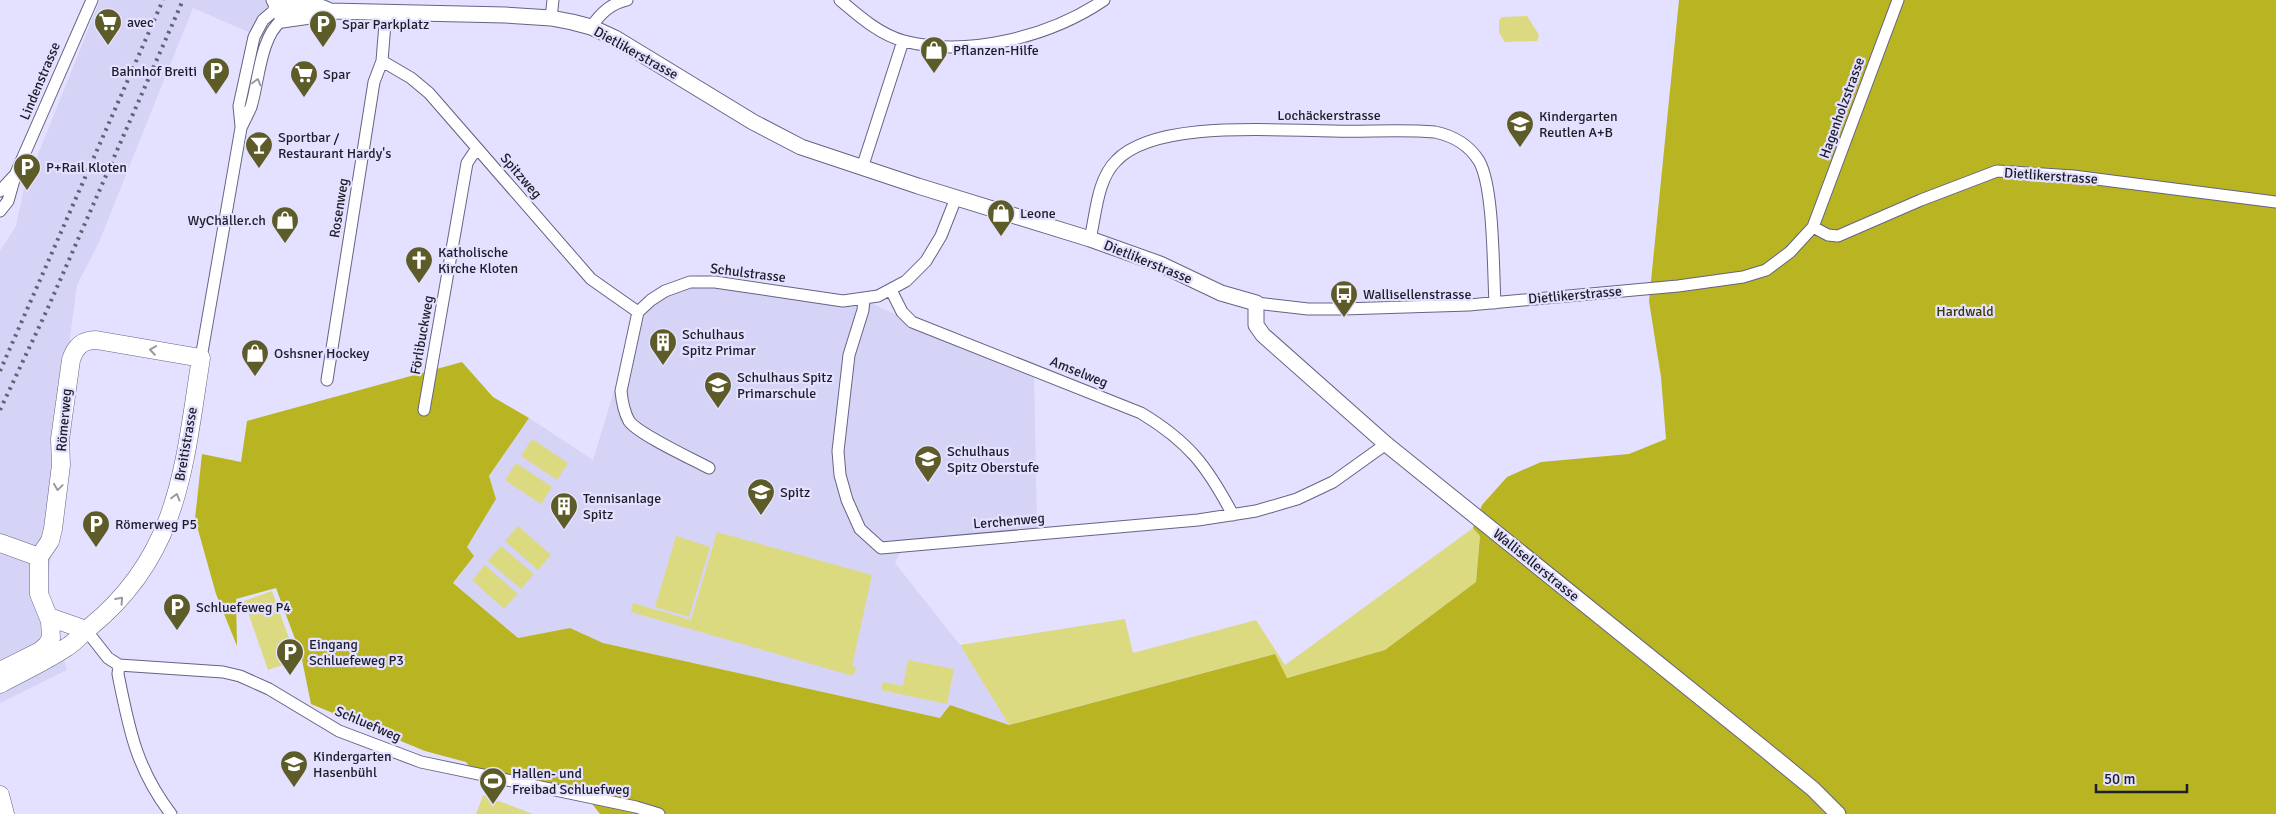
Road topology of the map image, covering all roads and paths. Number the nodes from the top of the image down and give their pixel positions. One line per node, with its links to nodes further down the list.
1 (92, 0): 16 (street, Lindenstrasse)
2 (553, 0): 10 (street)
3 (627, 0): 11 (street)
4 (840, 0): 12 (street)
5 (1104, 0): 12 (street)
6 (1898, 0): 21 (street, Hagenholzstrasse)
7 (359, 5): 8 (street, Dietlikerstrasse); 9 (street, Dietlikerstrasse)
8 (277, 10): 28 (street, Breitistrasse)
9 (386, 11): 10 (street, Dietlikerstrasse); 13 (street, Rosenweg)
10 (551, 18): 11 (street, Dietlikerstrasse)
11 (591, 27): 15 (street, Dietlikerstrasse)
12 (903, 41): 15 (street)
13 (382, 61): 14 (street, Spitzweg); 29 (street, Rosenweg)
14 (477, 148): 27 (street, Spitzweg); 30 (street, Förlibuckweg)
15 (862, 168): 18 (street, Dietlikerstrasse)
16 (16, 173): 17 (street, Lindenstrasse); 20 (street, Lindenstrasse)
17 (0, 191)
18 (956, 198): 22 (street, Dietlikerstrasse); 23 (street, Schulstrasse)
19 (2276, 202): 21 (street, Dietlikerstrasse)
20 (0, 211)
21 (1813, 227): 26 (street, Dietlikerstrasse)
22 (1090, 239): 25 (street, Dietlikerstrasse); 26 (street, Lochäckerstrasse)
23 (891, 290): 24 (street, Schulstrasse); 33 (street, Amselweg)
24 (864, 300): 27 (street, Schulstrasse); 33 (street, Lerchenweg)
25 (1256, 303): 26 (street, Dietlikerstrasse); 31 (street, Wallisellerstrasse)
26 (1495, 303)
27 (638, 312): 32 (street)
28 (201, 358): 35 (main road, Römerweg, one-way to 35); 37 (main road, Breitistrasse, one-way to 28)
29 (326, 380)
30 (424, 410)
31 (1386, 444): 33 (street, Lerchenweg); 45 (street, Wallisellerstrasse)
32 (709, 468)
33 (1233, 515)
34 (0, 543): 35 (main road)
35 (39, 558): 36 (main road, Römerweg)
36 (49, 617): 37 (main road); 39 (main road, Römerweg)
37 (86, 630): 38 (street); 40 (main road, Breitistrasse)
38 (119, 665): 43 (street); 44 (street, Schluefweg)
39 (0, 671)
40 (0, 684)
41 (0, 795): 42 (main road)
42 (5, 814)
43 (171, 814)
44 (659, 814)
45 (1838, 814)

